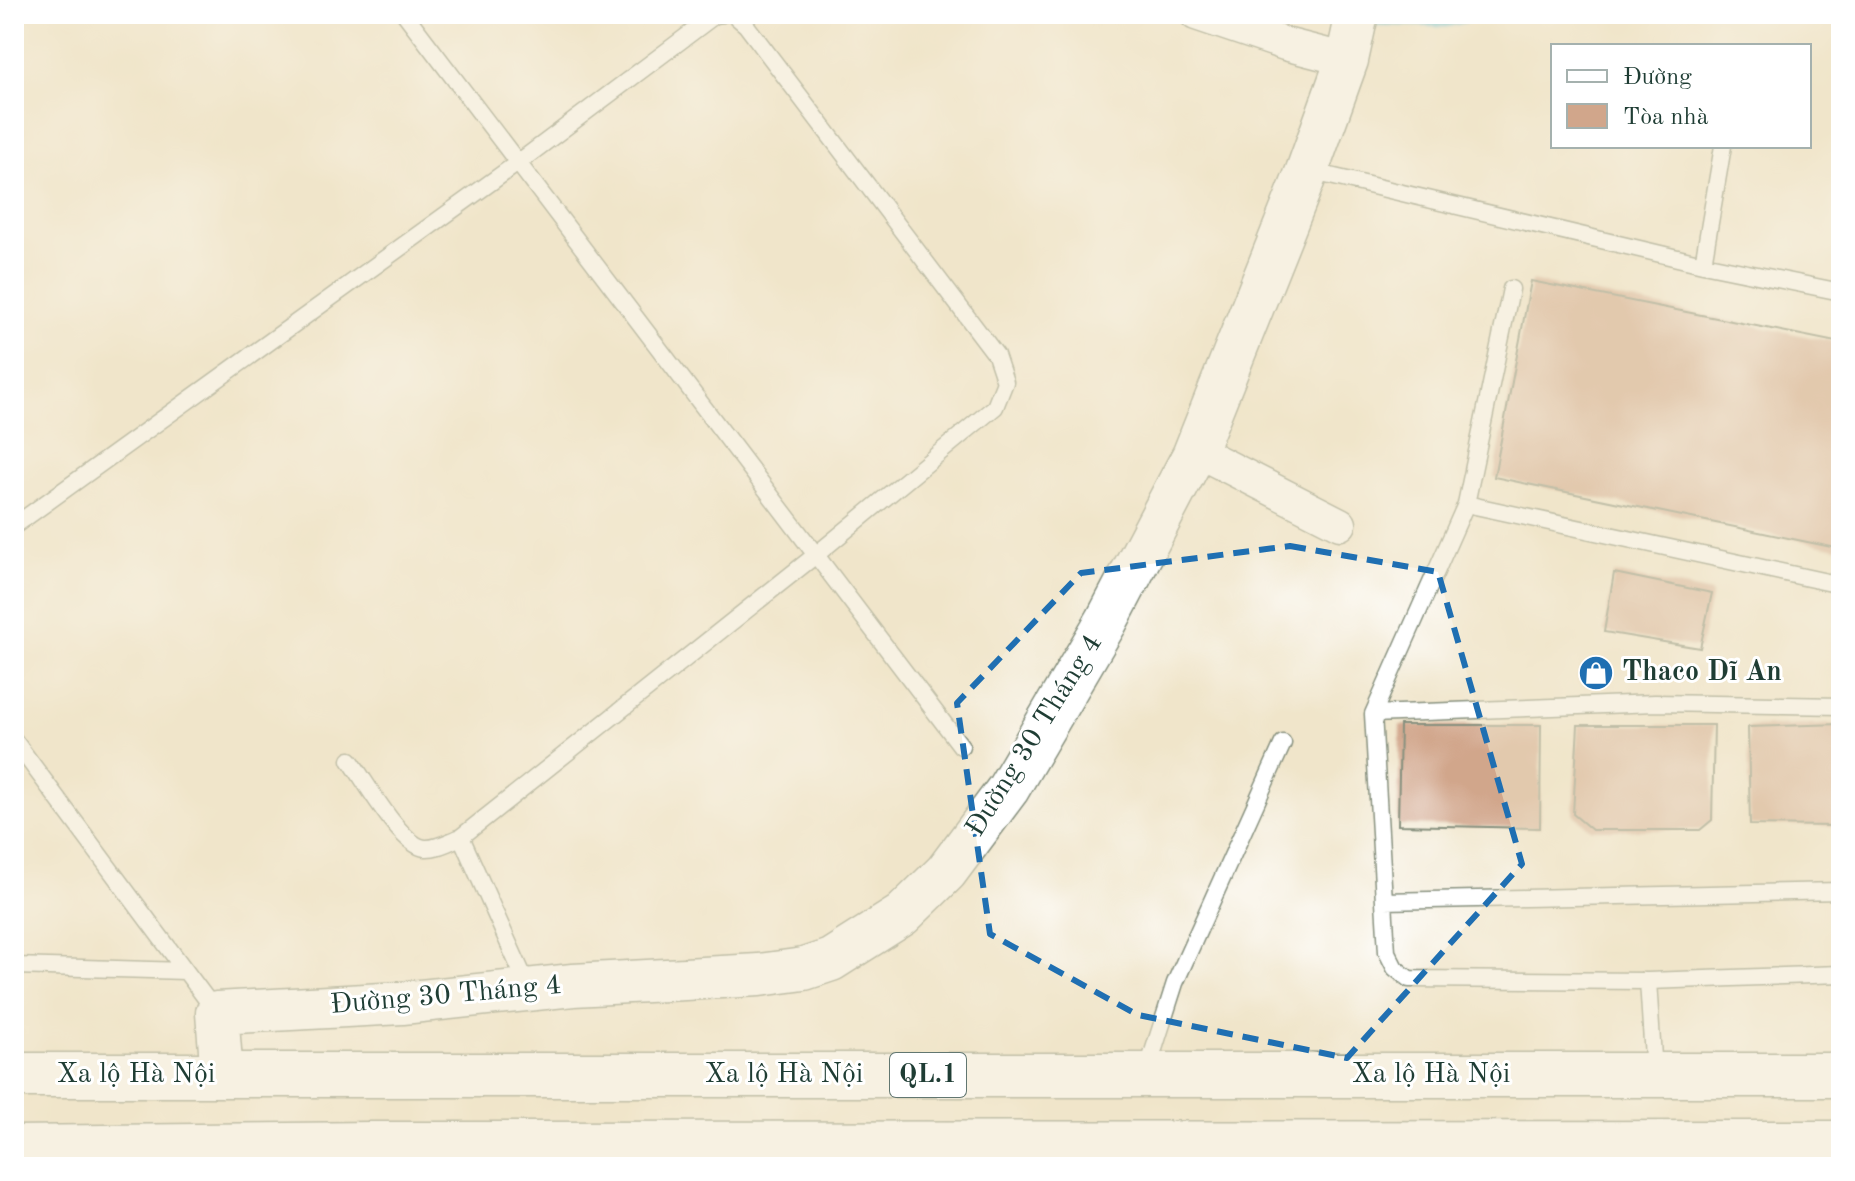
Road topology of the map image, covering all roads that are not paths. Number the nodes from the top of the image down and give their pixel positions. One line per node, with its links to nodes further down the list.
1 (405, 14): 7 (lane)
2 (723, 14): 7 (lane)
3 (733, 14): 16 (lane)
4 (1196, 14): 5 (street)
5 (1352, 40): 8 (street, Đường 30 Tháng 4)
6 (1723, 148): 9 (lane)
7 (519, 162): 15 (lane); 16 (lane)
8 (1307, 171): 9 (lane); 12 (street, Đường 30 Tháng 4)
9 (1703, 264): 11 (lane)
10 (1511, 289): 13 (lane)
11 (1841, 292)
12 (1195, 450): 14 (street); 31 (street, Đường 30 Tháng 4)
13 (1466, 504): 17 (lane); 19 (lane)
14 (1340, 524)
15 (14, 526)
16 (817, 554): 22 (lane); 24 (lane)
17 (1841, 585)
18 (1841, 706): 19 (lane)
19 (1373, 714): 26 (lane)
20 (14, 740): 28 (lane)
21 (1283, 743): 34 (lane)
22 (961, 746)
23 (350, 760): 24 (lane)
24 (461, 837): 31 (lane)
25 (1841, 891): 26 (lane)
26 (1384, 901): 30 (lane)
27 (14, 966): 28 (lane)
28 (185, 971): 32 (lane)
29 (1841, 974): 30 (lane)
30 (1648, 981): 36 (lane)
31 (530, 990): 32 (street, Đường 30 Tháng 4)
32 (217, 1013): 37 (street)
33 (14, 1075): 37 (highway, Xa lộ Hà Nội / QL.1)
34 (1146, 1075): 36 (highway, Xa lộ Hà Nội / QL.1); 37 (highway, Xa lộ Hà Nội / QL.1)
35 (1841, 1075): 36 (highway, Xa lộ Hà Nội / QL.1)
36 (1655, 1088): 37 (highway, Xa lộ Hà Nội / QL.1); 38 (highway, Xa lộ Hà Nội / QL.1)
37 (223, 1089): 39 (highway, Xa lộ Hà Nội / QL.1)
38 (1841, 1101)
39 (14, 1103)
40 (14, 1148): 42 (highway)
41 (1816, 1151): 44 (highway)
42 (369, 1155): 43 (highway)
43 (503, 1155): 44 (highway)
44 (556, 1155)

